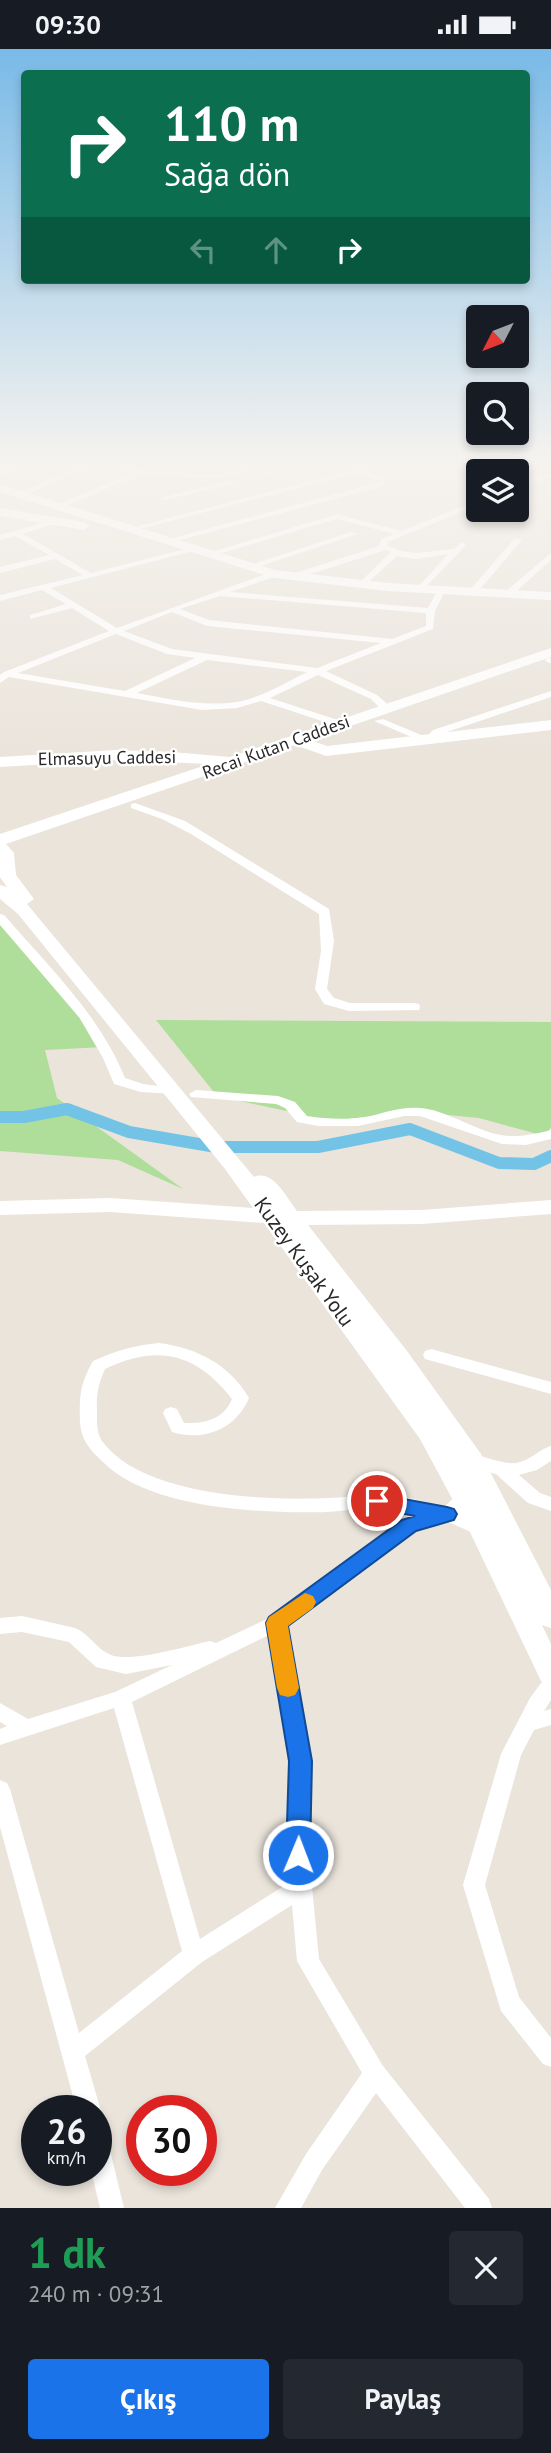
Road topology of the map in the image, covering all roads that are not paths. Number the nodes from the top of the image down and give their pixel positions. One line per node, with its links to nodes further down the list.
1 (42, 560): 12 (street)
2 (63, 560): 14 (street)
3 (155, 560): 14 (street)
4 (226, 560): 11 (main road)
5 (271, 560): 11 (street)
6 (346, 560): 15 (street)
7 (388, 560): 16 (street)
8 (447, 560): 18 (street)
9 (501, 560): 21 (street)
10 (547, 560): 22 (street)
11 (248, 567): 13 (main road)
12 (0, 570)
13 (274, 573): 15 (main road); 20 (street)
14 (91, 576): 17 (street)
15 (292, 577): 16 (main road)
16 (362, 585): 18 (main road)
17 (43, 587): 24 (street); 25 (street)
18 (420, 590): 19 (main road)
19 (441, 591): 21 (main road); 27 (street)
20 (218, 593): 26 (street); 27 (street)
21 (472, 593): 22 (main road)
22 (509, 594): 23 (main road)
23 (551, 596)
24 (1, 597)
25 (73, 605): 28 (street); 29 (street)
26 (172, 610): 29 (street); 30 (street)
27 (431, 611): 30 (street)
28 (33, 617)
29 (116, 631): 31 (street); 34 (street)
30 (396, 642): 33 (street)
31 (206, 657): 33 (street); 35 (street)
32 (551, 658): 38 (main road, Recai Kutan Caddesi)
33 (318, 671): 37 (street); 38 (street)
34 (2, 675): 35 (street)
35 (127, 694): 37 (street)
36 (551, 694): 41 (street)
37 (261, 698): 39 (street)
38 (383, 715): 39 (main road, Recai Kutan Caddesi); 41 (street); 42 (main road, Recai Kutan Caddesi)
39 (340, 724): 42 (main road, Recai Kutan Caddesi)
40 (551, 725): 41 (main road)
41 (428, 741): 42 (main road)
42 (303, 743): 44 (main road, Recai Kutan Caddesi); 45 (main road, Recai Kutan Caddesi)
43 (0, 762): 44 (main road, Elmasuyu Caddesi)
44 (236, 763): 45 (main road, Elmasuyu Caddesi); 47 (main road, Recai Kutan Caddesi)
45 (256, 765): 46 (main road, Recai Kutan Caddesi)
46 (135, 806): 47 (main road, Recai Kutan Caddesi); 50 (street)
47 (1, 852): 53 (main road, Kuzey Kuşak Yolu)
48 (0, 890): 53 (main road, Kuzey Kuşak Yolu)
49 (0, 918): 51 (street)
50 (414, 1007)
51 (169, 1091)
52 (196, 1094): 54 (street)
53 (214, 1131): 57 (main road, Kuzey Kuşak Yolu)
54 (551, 1134)
55 (551, 1207): 57 (main road)
56 (0, 1208): 57 (main road)
57 (282, 1217): 62 (main road, Kuzey Kuşak Yolu); 65 (main road, Kuzey Kuşak Yolu)
58 (431, 1355): 59 (street)
59 (551, 1388)
60 (172, 1413): 65 (street)
61 (551, 1452): 63 (street)
62 (472, 1461): 63 (street); 66 (main road, Kuzey Kuşak Yolu)
63 (503, 1472): 64 (street)
64 (551, 1504)
65 (456, 1506): 67 (street); 70 (main road, Kuzey Kuşak Yolu)
66 (551, 1617)
67 (276, 1623): 69 (street); 79 (street)
68 (0, 1626): 69 (street)
69 (233, 1644): 72 (street)
70 (551, 1673)
71 (551, 1685): 75 (street)
72 (121, 1698): 76 (street); 80 (street)
73 (0, 1711): 76 (street)
74 (551, 1717): 75 (street)
75 (527, 1723): 82 (street)
76 (25, 1728): 77 (street)
77 (0, 1737)
78 (0, 1789): 81 (street)
79 (301, 1887): 80 (street); 83 (street)
80 (194, 1955): 81 (street)
81 (74, 2051): 84 (street)
82 (551, 2056)
83 (376, 2074): 87 (street); 88 (street)
84 (85, 2095)
85 (107, 2186): 86 (street)
86 (112, 2208)
87 (286, 2208)
88 (480, 2208)

